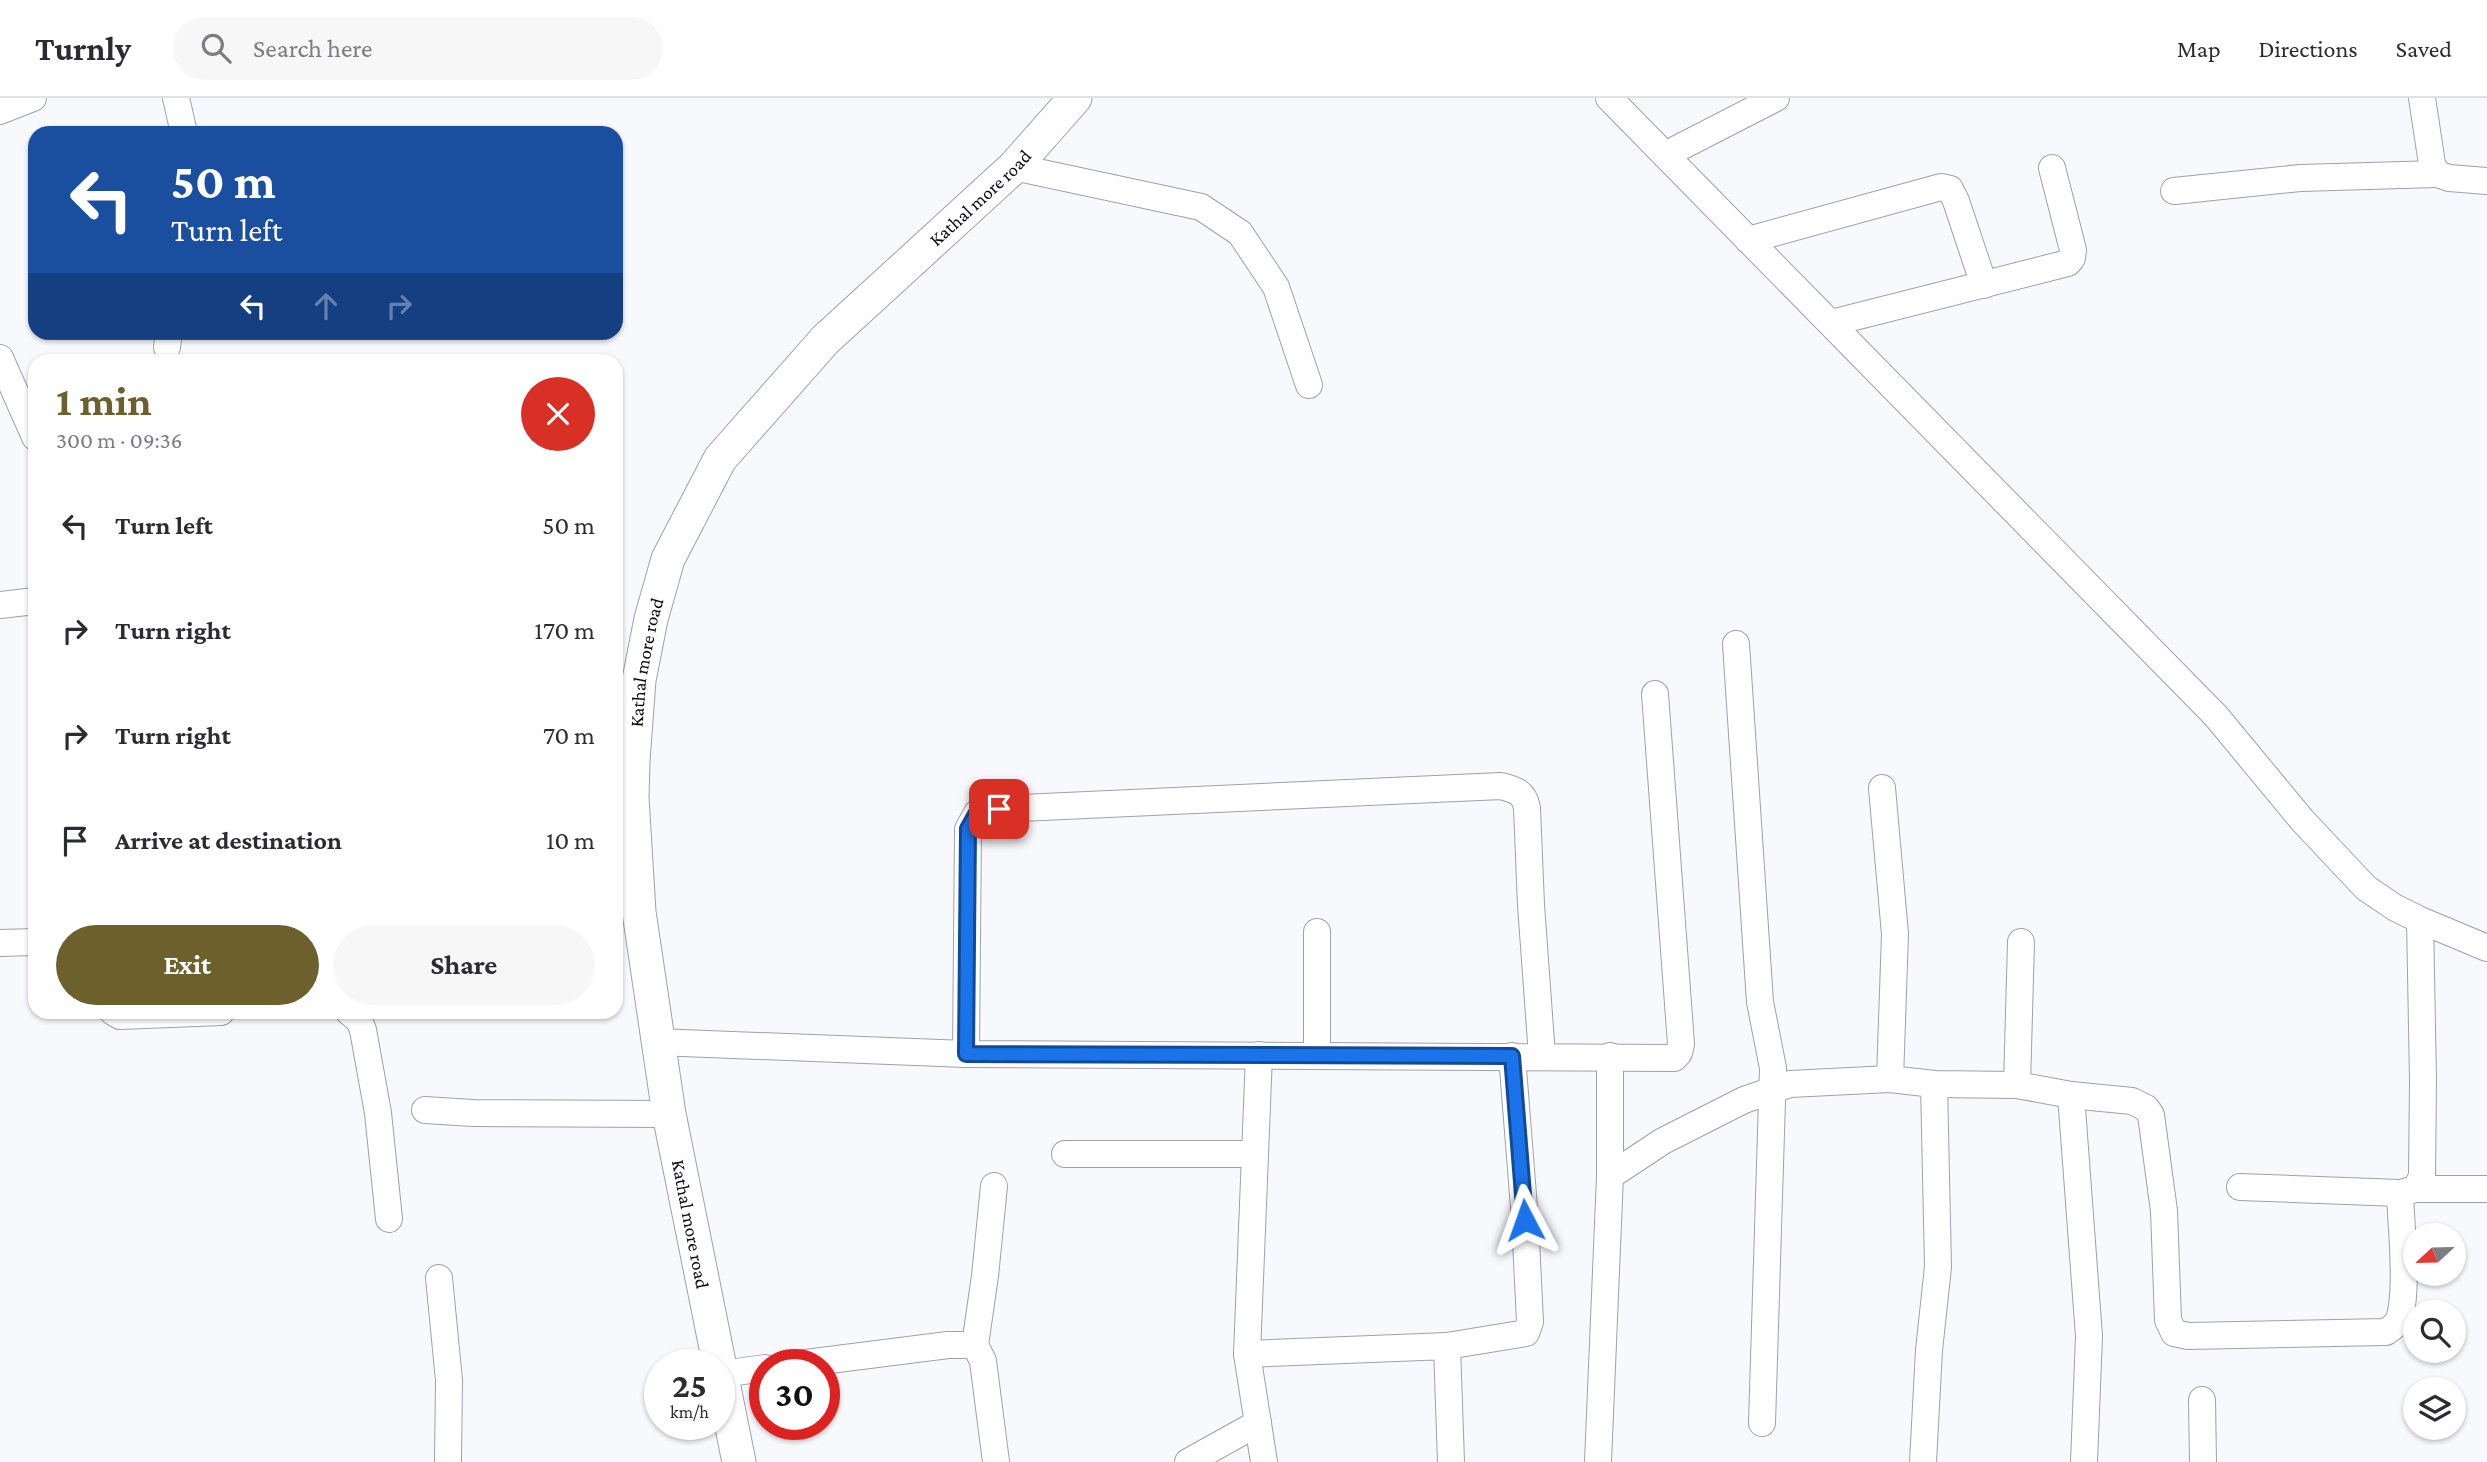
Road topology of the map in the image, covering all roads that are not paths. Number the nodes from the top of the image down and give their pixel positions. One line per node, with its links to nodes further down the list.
1 (33, 98): 7 (street)
2 (176, 98): 8 (street)
3 (1075, 98): 10 (main road, Kathal more road)
4 (1609, 98): 9 (street)
5 (1776, 98): 9 (street)
6 (2422, 98): 12 (street)
7 (0, 111)
8 (182, 126)
9 (1665, 155): 15 (street)
10 (1014, 167): 19 (street); 33 (main road, Kathal more road)
11 (2052, 168): 16 (street)
12 (2437, 174): 13 (street); 14 (street)
13 (2487, 181)
14 (2174, 191)
15 (1748, 240): 16 (street); 17 (street)
16 (1984, 285): 17 (street)
17 (1831, 323): 26 (street)
18 (0, 358): 20 (street)
19 (1309, 385)
20 (28, 421)
21 (28, 602): 22 (street)
22 (0, 605)
23 (1736, 644): 43 (street)
24 (1655, 694): 39 (street)
25 (1882, 788): 40 (street)
26 (2420, 920): 31 (street); 53 (street)
27 (1317, 932): 36 (street)
28 (28, 942): 30 (street)
29 (2021, 942): 42 (street)
30 (0, 943)
31 (2487, 948)
32 (358, 1019): 54 (street)
33 (657, 1042): 34 (street); 46 (main road, Kathal more road)
34 (966, 1054): 35 (street); 38 (street)
35 (1259, 1055): 36 (street); 48 (street)
36 (1317, 1055): 37 (street)
37 (1512, 1056): 38 (street); 57 (street)
38 (1542, 1056): 39 (street)
39 (1610, 1056): 49 (street)
40 (1891, 1079): 41 (street); 43 (street)
41 (1934, 1084): 42 (street); 72 (street)
42 (2017, 1085): 44 (street)
43 (1774, 1090): 49 (street); 63 (street)
44 (2071, 1095): 53 (street); 73 (street)
45 (425, 1110): 46 (street)
46 (669, 1114): 58 (main road, Kathal more road)
47 (1065, 1154): 48 (street)
48 (1254, 1154): 59 (street)
49 (1610, 1176): 71 (street)
50 (994, 1186): 56 (street)
51 (2240, 1187): 53 (street)
52 (2487, 1189): 53 (street)
53 (2408, 1191)
54 (389, 1219)
55 (439, 1278): 65 (street)
56 (975, 1345): 60 (street); 67 (street)
57 (1447, 1346): 59 (street); 70 (street)
58 (717, 1349)
59 (1247, 1354): 62 (street)
60 (840, 1359)
61 (2202, 1400): 74 (street)
62 (1258, 1423): 68 (street); 69 (street)
63 (1762, 1423)
64 (735, 1440): 66 (main road, Kathal more road)
65 (448, 1462)
66 (739, 1462)
67 (996, 1462)
68 (1188, 1462)
69 (1264, 1462)
70 (1451, 1462)
71 (1598, 1462)
72 (1923, 1462)
73 (2084, 1462)
74 (2203, 1462)

